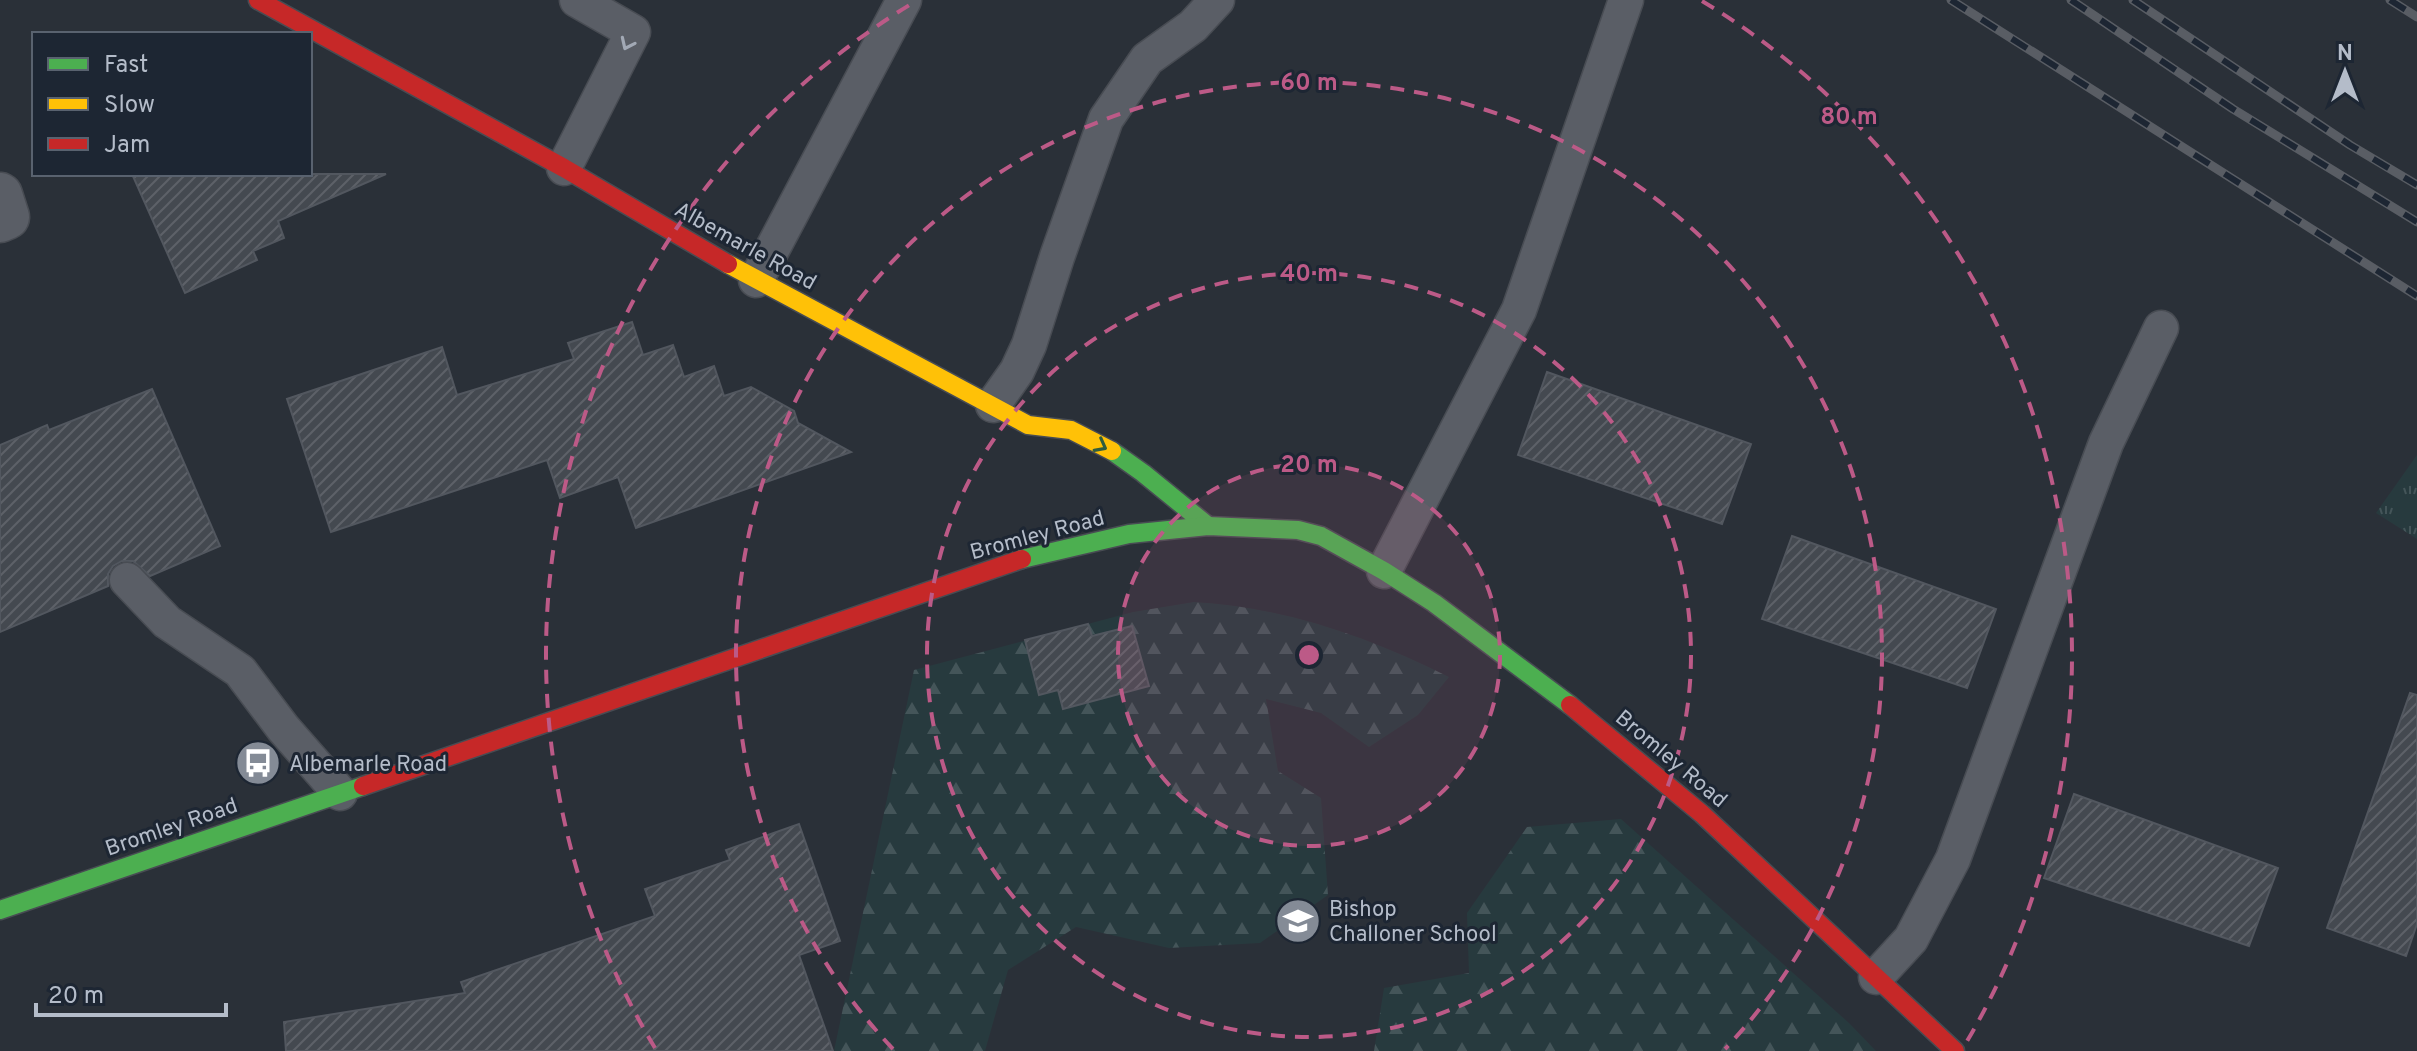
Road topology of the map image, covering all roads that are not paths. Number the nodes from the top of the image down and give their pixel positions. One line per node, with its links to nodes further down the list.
1 (258, 0): 6 (main road, Albemarle Road)
2 (577, 0): 6 (lane, one-way to 6)
3 (904, 0): 9 (lane)
4 (1217, 0): 11 (lane)
5 (1626, 0): 13 (lane)
6 (564, 168): 9 (main road, Albemarle Road)
7 (0, 195): 8 (street)
8 (0, 220)
9 (756, 280): 11 (main road, Albemarle Road)
10 (2161, 328): 17 (lane)
11 (993, 405): 12 (main road, Albemarle Road, one-way to 12)
12 (1208, 526): 13 (main road, Bromley Road); 15 (main road, Bromley Road)
13 (1384, 571): 17 (main road, Bromley Road)
14 (127, 580): 15 (lane)
15 (340, 793): 16 (main road, Bromley Road)
16 (0, 910)
17 (1876, 977): 18 (main road, Bromley Road)
18 (1955, 1051)

